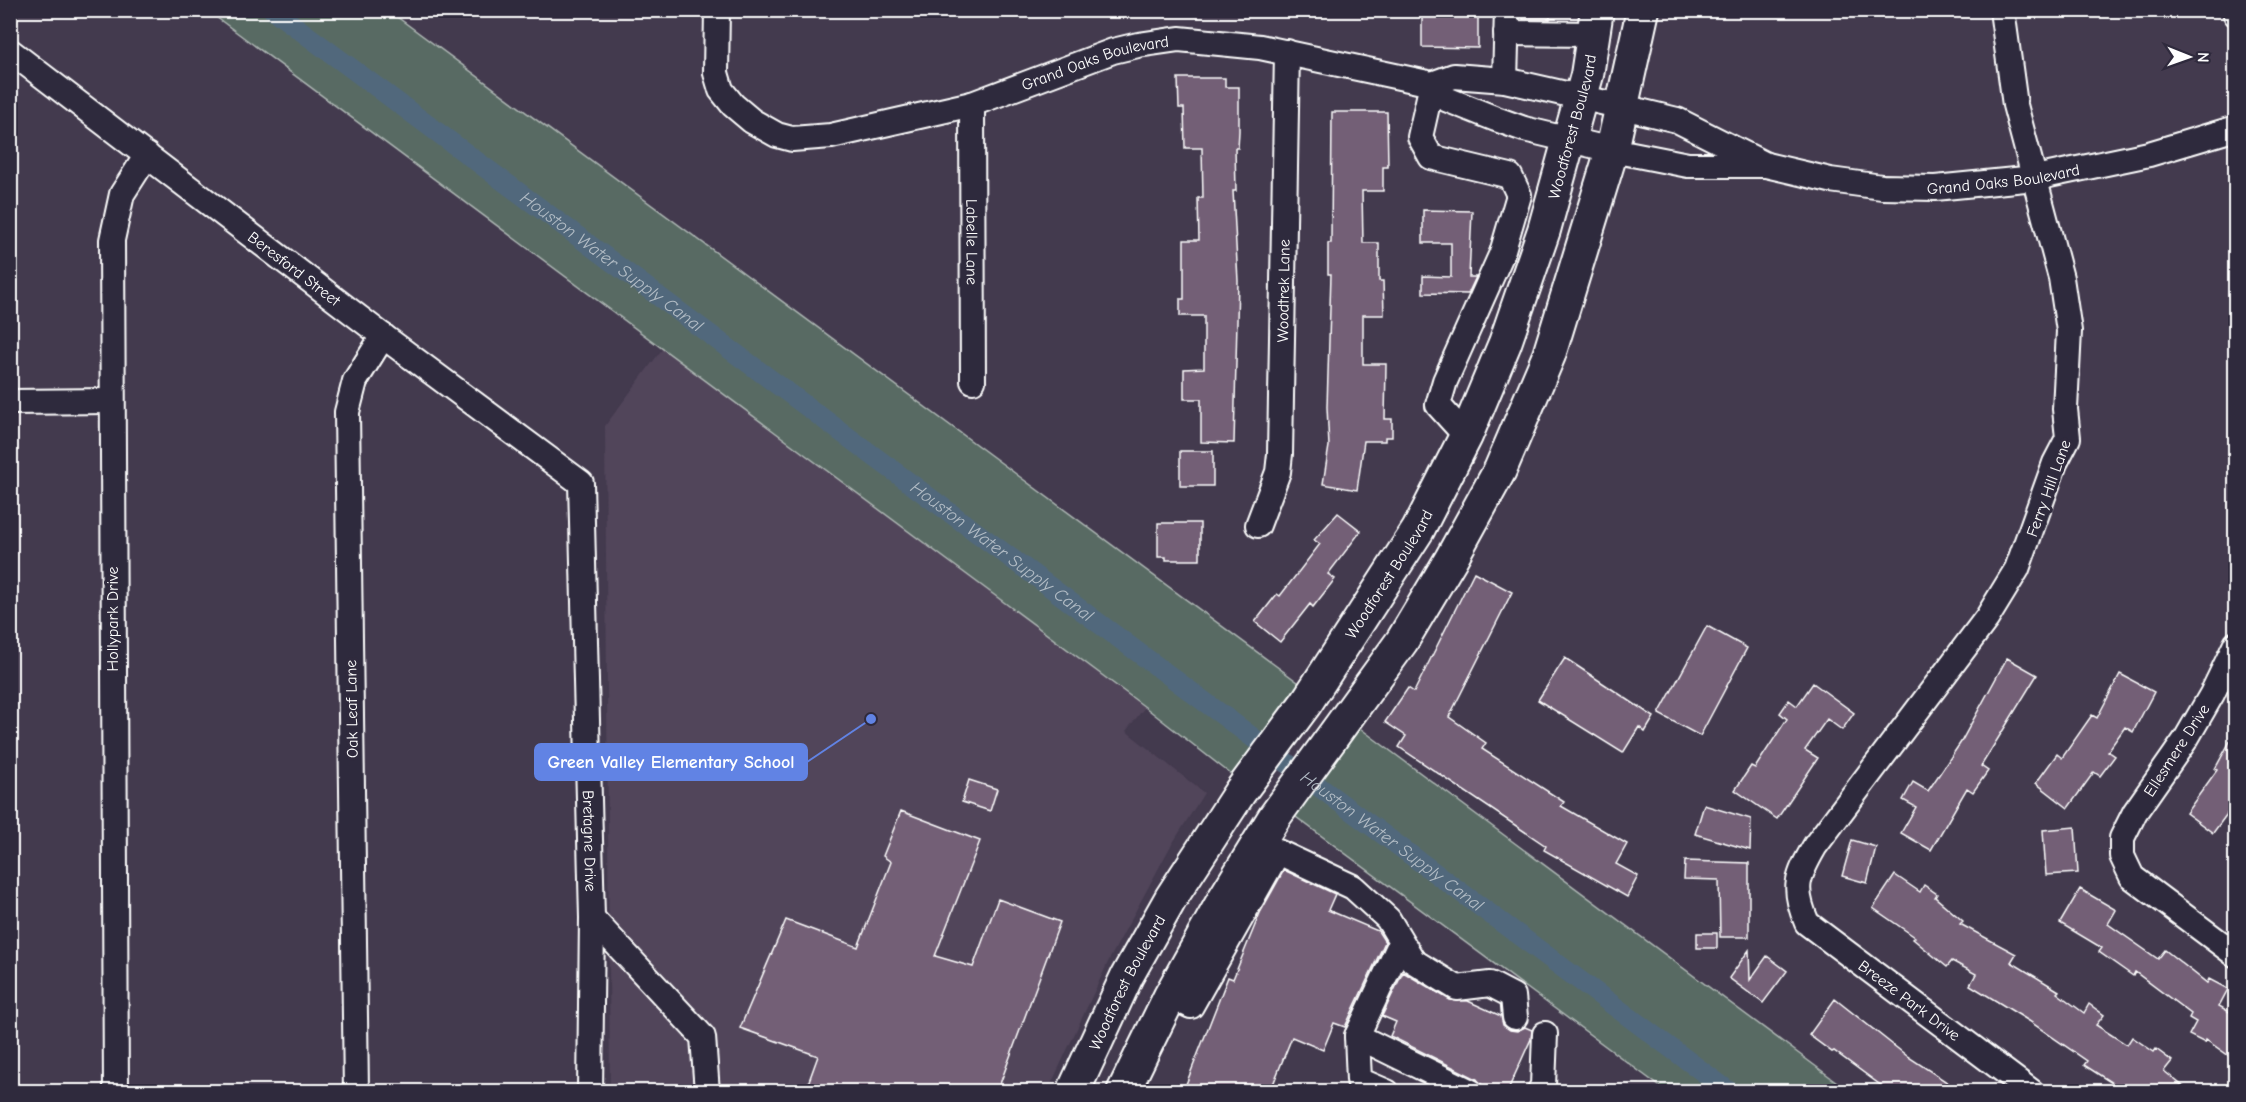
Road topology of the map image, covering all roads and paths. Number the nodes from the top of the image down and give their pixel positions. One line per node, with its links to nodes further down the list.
1 (717, 10): 12 (street, Grand Oaks Boulevard)
2 (1643, 10): 13 (main road)
3 (2002, 10): 19 (street, Ferry Hill Lane)
4 (1506, 22): 5 (street); 9 (street)
5 (1558, 22): 6 (street)
6 (1596, 22): 11 (main road, Woodforest Boulevard)
7 (10, 51): 17 (street, Beresford Street)
8 (1287, 52): 10 (street, Grand Oaks Boulevard); 12 (street, Grand Oaks Boulevard); 30 (street, Woodtrek Lane)
9 (1504, 80): 10 (street, Grand Oaks Boulevard); 11 (street, Grand Oaks Boulevard)
10 (1432, 84): 15 (street, Grand Oaks Boulevard); 20 (street)
11 (1581, 98): 13 (street, Grand Oaks Boulevard); 15 (main road, Woodforest Boulevard)
12 (972, 104): 25 (street, Labelle Lane)
13 (1623, 107): 16 (main road); 18 (street, Grand Oaks Boulevard)
14 (2235, 129): 19 (street, Grand Oaks Boulevard)
15 (1569, 139): 16 (street, Grand Oaks Boulevard); 21 (main road, Woodforest Boulevard)
16 (1612, 150): 18 (street, Grand Oaks Boulevard); 36 (main road)
17 (147, 155): 24 (street, Beresford Street); 26 (street, Hollypark Drive)
18 (1766, 165): 19 (street, Grand Oaks Boulevard)
19 (2035, 178): 32 (street, Ferry Hill Lane)
20 (1519, 195): 21 (street); 22 (street)
21 (1552, 202): 23 (main road, Woodforest Boulevard)
22 (1502, 253): 23 (street); 28 (street)
23 (1535, 259): 28 (main road, Woodforest Boulevard)
24 (383, 336): 29 (street, Beresford Street); 42 (street, Oak Leaf Lane)
25 (973, 381)
26 (111, 401): 27 (street); 41 (street, Hollypark Drive)
27 (10, 402)
28 (1466, 436): 45 (main road, Woodforest Boulevard)
29 (581, 483): 33 (street, Bretagne Drive)
30 (1258, 525)
31 (2235, 644): 35 (street, Ellesmere Drive)
32 (1799, 900): 49 (street, Breeze Park Drive)
33 (592, 918): 43 (street, Bretagne Drive); 44 (street)
34 (1401, 942): 36 (street); 37 (street); 39 (street)
35 (2235, 955)
36 (1170, 996): 46 (main road)
37 (1515, 1017)
38 (1545, 1034): 40 (street)
39 (1357, 1036): 47 (street); 48 (street)
40 (1545, 1090)
41 (116, 1092)
42 (356, 1092)
43 (590, 1092)
44 (707, 1092)
45 (1073, 1092)
46 (1122, 1092)
47 (1387, 1092)
48 (1471, 1092)
49 (2032, 1092)

